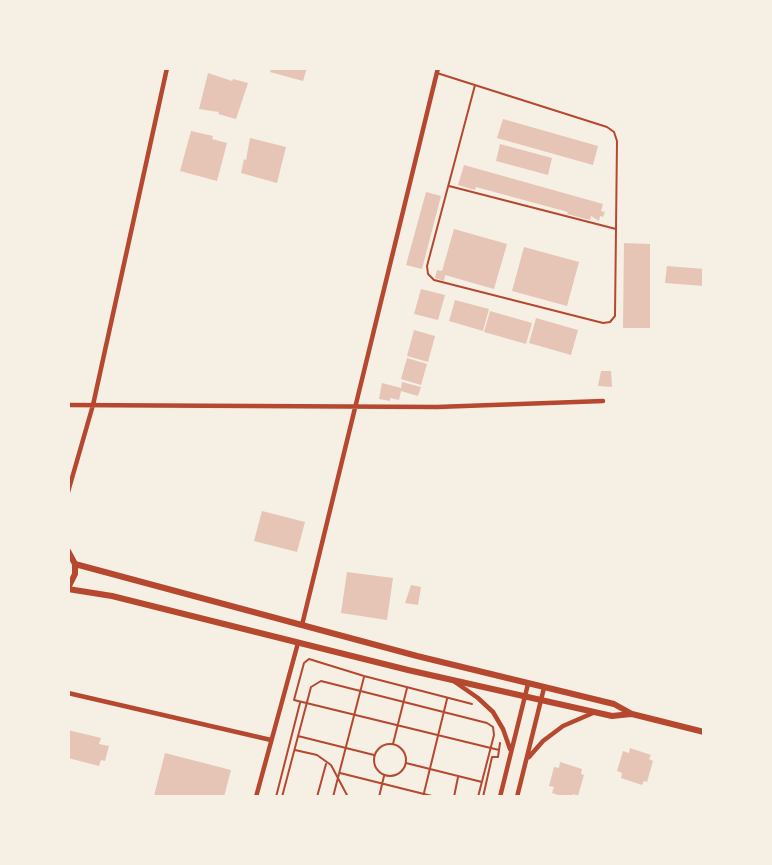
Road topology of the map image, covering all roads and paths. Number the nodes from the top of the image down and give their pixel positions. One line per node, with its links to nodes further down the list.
1 (167, 68): 8 (street)
2 (437, 71): 3 (lane); 9 (street)
3 (475, 85): 4 (lane); 5 (lane)
4 (448, 186): 5 (lane); 5 (lane)
5 (616, 229)
6 (603, 401): 9 (street)
7 (68, 405): 8 (street)
8 (93, 405): 9 (street); 10 (street)
9 (355, 406): 14 (street)
10 (68, 492)
11 (68, 551): 12 (main road)
12 (75, 564): 13 (main road); 14 (main road)
13 (68, 589): 15 (main road)
14 (302, 625): 18 (main road)
15 (298, 643): 17 (main road); 41 (street)
16 (364, 676): 19 (path); 21 (path); 27 (path)
17 (451, 680): 23 (main road); 47 (street)
18 (528, 684): 20 (main road); 23 (street)
19 (407, 687): 24 (path); 26 (path)
20 (544, 688): 25 (street); 32 (main road)
21 (360, 691): 26 (path); 28 (path); 33 (path)
22 (68, 693): 41 (street)
23 (525, 695): 25 (main road); 47 (street)
24 (448, 698): 29 (path); 30 (path)
25 (542, 699): 31 (main road); 49 (street)
26 (403, 701): 30 (path); 35 (path)
27 (300, 702): 28 (path); 62 (path)
28 (306, 703): 33 (path); 39 (path)
29 (478, 706)
30 (444, 712): 38 (path); 44 (path)
31 (597, 712): 32 (main road); 49 (street)
32 (632, 714): 37 (main road)
33 (354, 715): 35 (path); 43 (path)
34 (491, 718): 36 (path)
35 (397, 725): 38 (path); 42 (path)
36 (497, 726)
37 (704, 732)
38 (438, 735): 44 (path); 52 (path)
39 (298, 736): 43 (path); 45 (path)
40 (501, 739): 46 (path)
41 (271, 740): 61 (street)
42 (393, 744): 48 (path); 51 (path)
43 (346, 748): 48 (path); 53 (path)
44 (491, 748): 46 (path); 58 (path)
45 (294, 750): 50 (path); 63 (path)
46 (499, 750): 58 (path)
47 (510, 753): 71 (street)
48 (375, 755): 54 (path)
49 (526, 760): 72 (street)
50 (327, 762): 56 (path); 64 (path)
51 (405, 762): 52 (path); 54 (path)
52 (430, 769): 55 (path); 59 (path)
53 (340, 773): 56 (path); 57 (path)
54 (384, 775): 57 (path)
55 (459, 776): 58 (path); 68 (path)
56 (338, 779): 60 (path); 65 (path)
57 (382, 783): 59 (path); 66 (path)
58 (484, 783): 69 (path); 70 (path)
59 (424, 795): 67 (path)
60 (349, 796)
61 (256, 797)
62 (276, 797)
63 (282, 797)
64 (317, 797)
65 (333, 797)
66 (379, 797)
67 (436, 797)
68 (454, 797)
69 (478, 797)
70 (483, 797)
71 (500, 797)
72 (517, 797)

